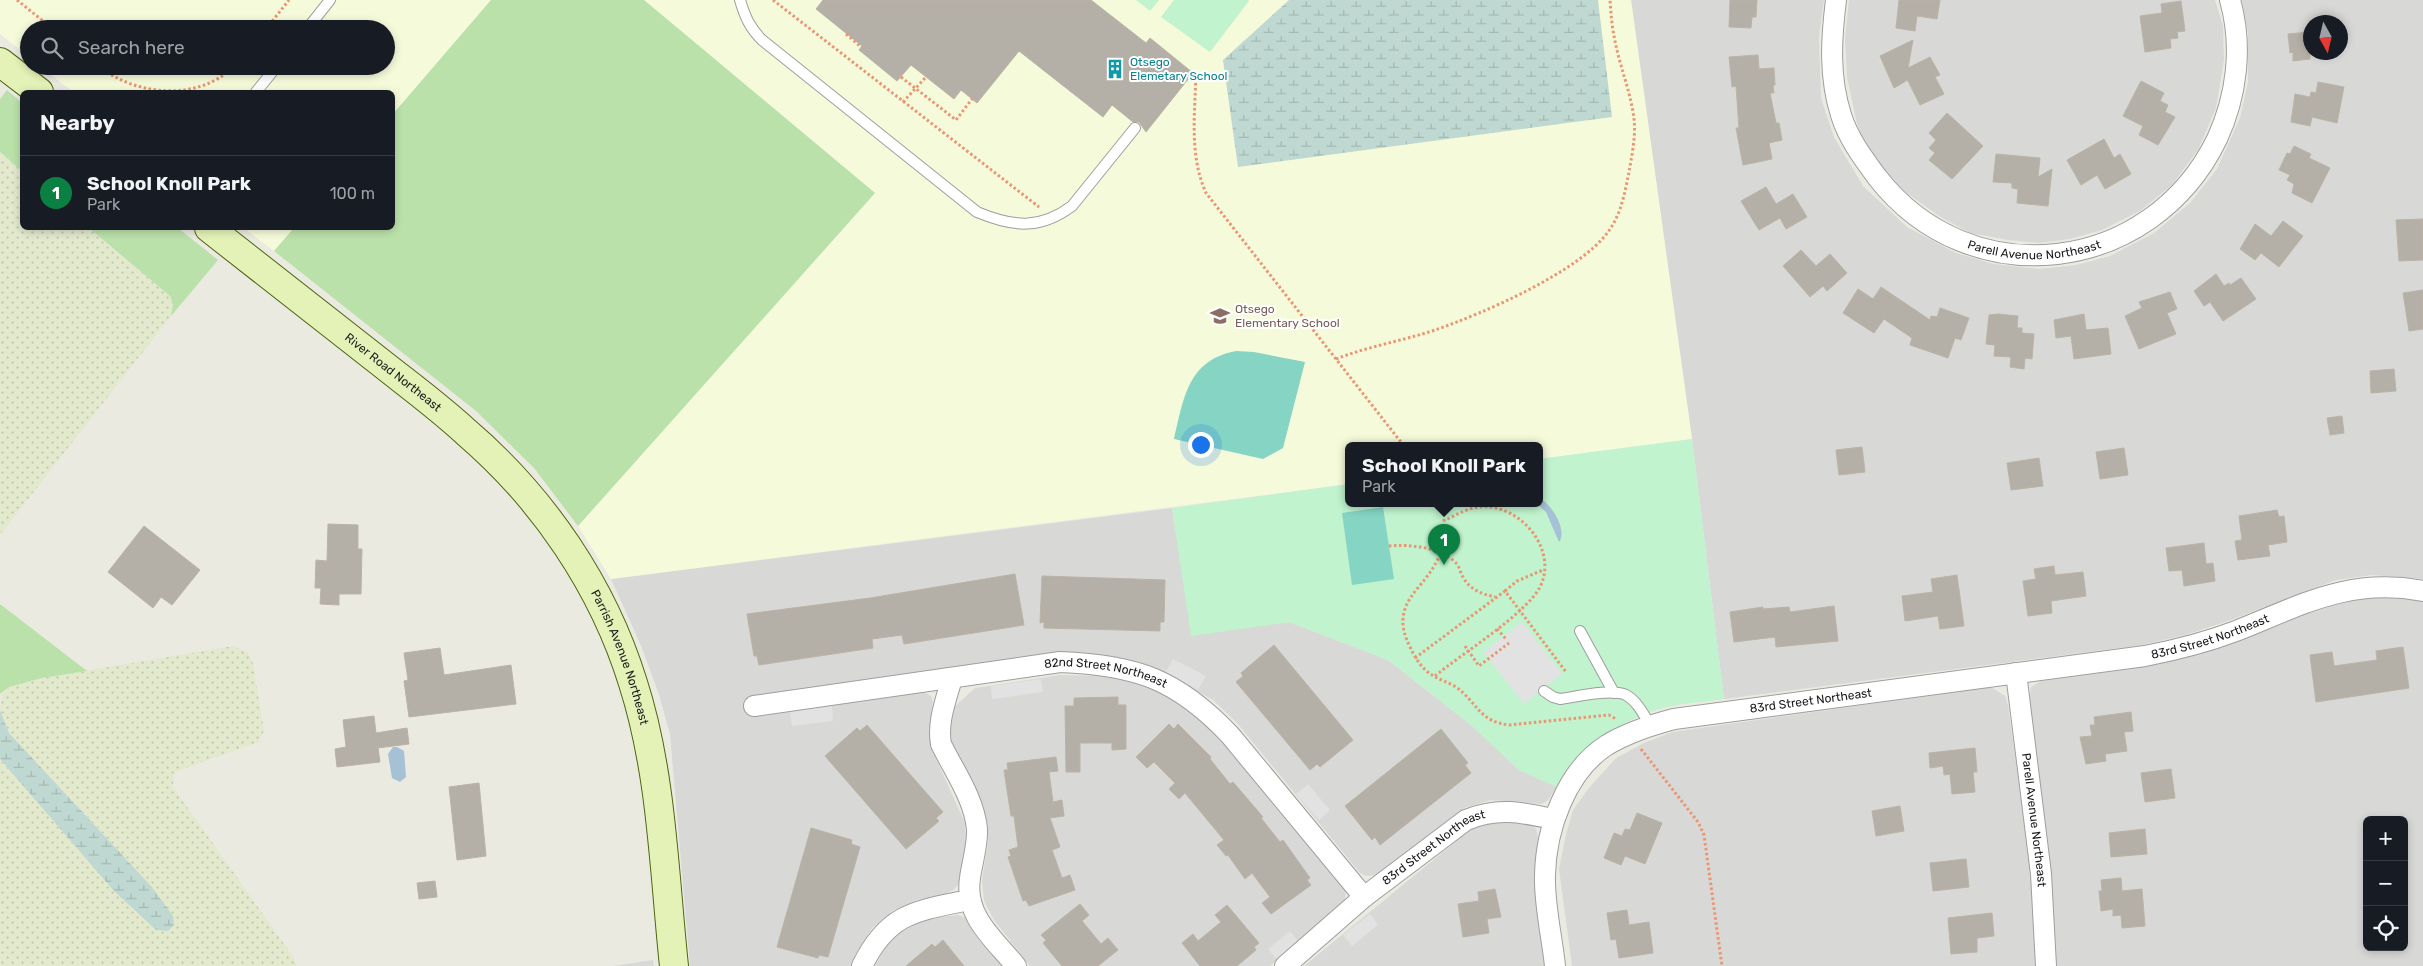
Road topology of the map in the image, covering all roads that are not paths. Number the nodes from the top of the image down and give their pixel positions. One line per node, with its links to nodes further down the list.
1 (330, 0): 5 (lane)
2 (740, 0): 10 (lane)
3 (1836, 0): 4 (street, Parell Avenue Northeast)
4 (2230, 0)
5 (314, 20)
6 (0, 62): 8 (main road)
7 (270, 75): 9 (lane)
8 (36, 90)
9 (258, 90)
10 (1135, 128)
11 (212, 230): 12 (main road, River Road Northeast)
12 (561, 535): 21 (main road, Parrish Avenue Northeast)
13 (2423, 591): 15 (street, 83rd Street Northeast)
14 (1580, 631): 18 (lane)
15 (2016, 673): 20 (street, 83rd Street Northeast); 31 (street, Parell Avenue Northeast)
16 (952, 678): 19 (street, 82nd Street Northeast); 23 (street, 82nd Street Northeast); 24 (street)
17 (1544, 691): 18 (lane)
18 (1614, 693): 20 (lane)
19 (754, 706)
20 (1650, 725): 22 (street, 83rd Street Northeast)
21 (656, 789): 25 (main road, Parrish Avenue Northeast); 26 (main road, Parrish Avenue Northeast)
22 (1553, 820): 23 (street, 83rd Street Northeast); 30 (street)
23 (1364, 897): 29 (street, 83rd Street Northeast)
24 (969, 900): 27 (street); 28 (street)
25 (664, 966)
26 (674, 966)
27 (862, 966)
28 (1016, 966)
29 (1285, 966)
30 (1556, 966)
31 (2046, 966)

